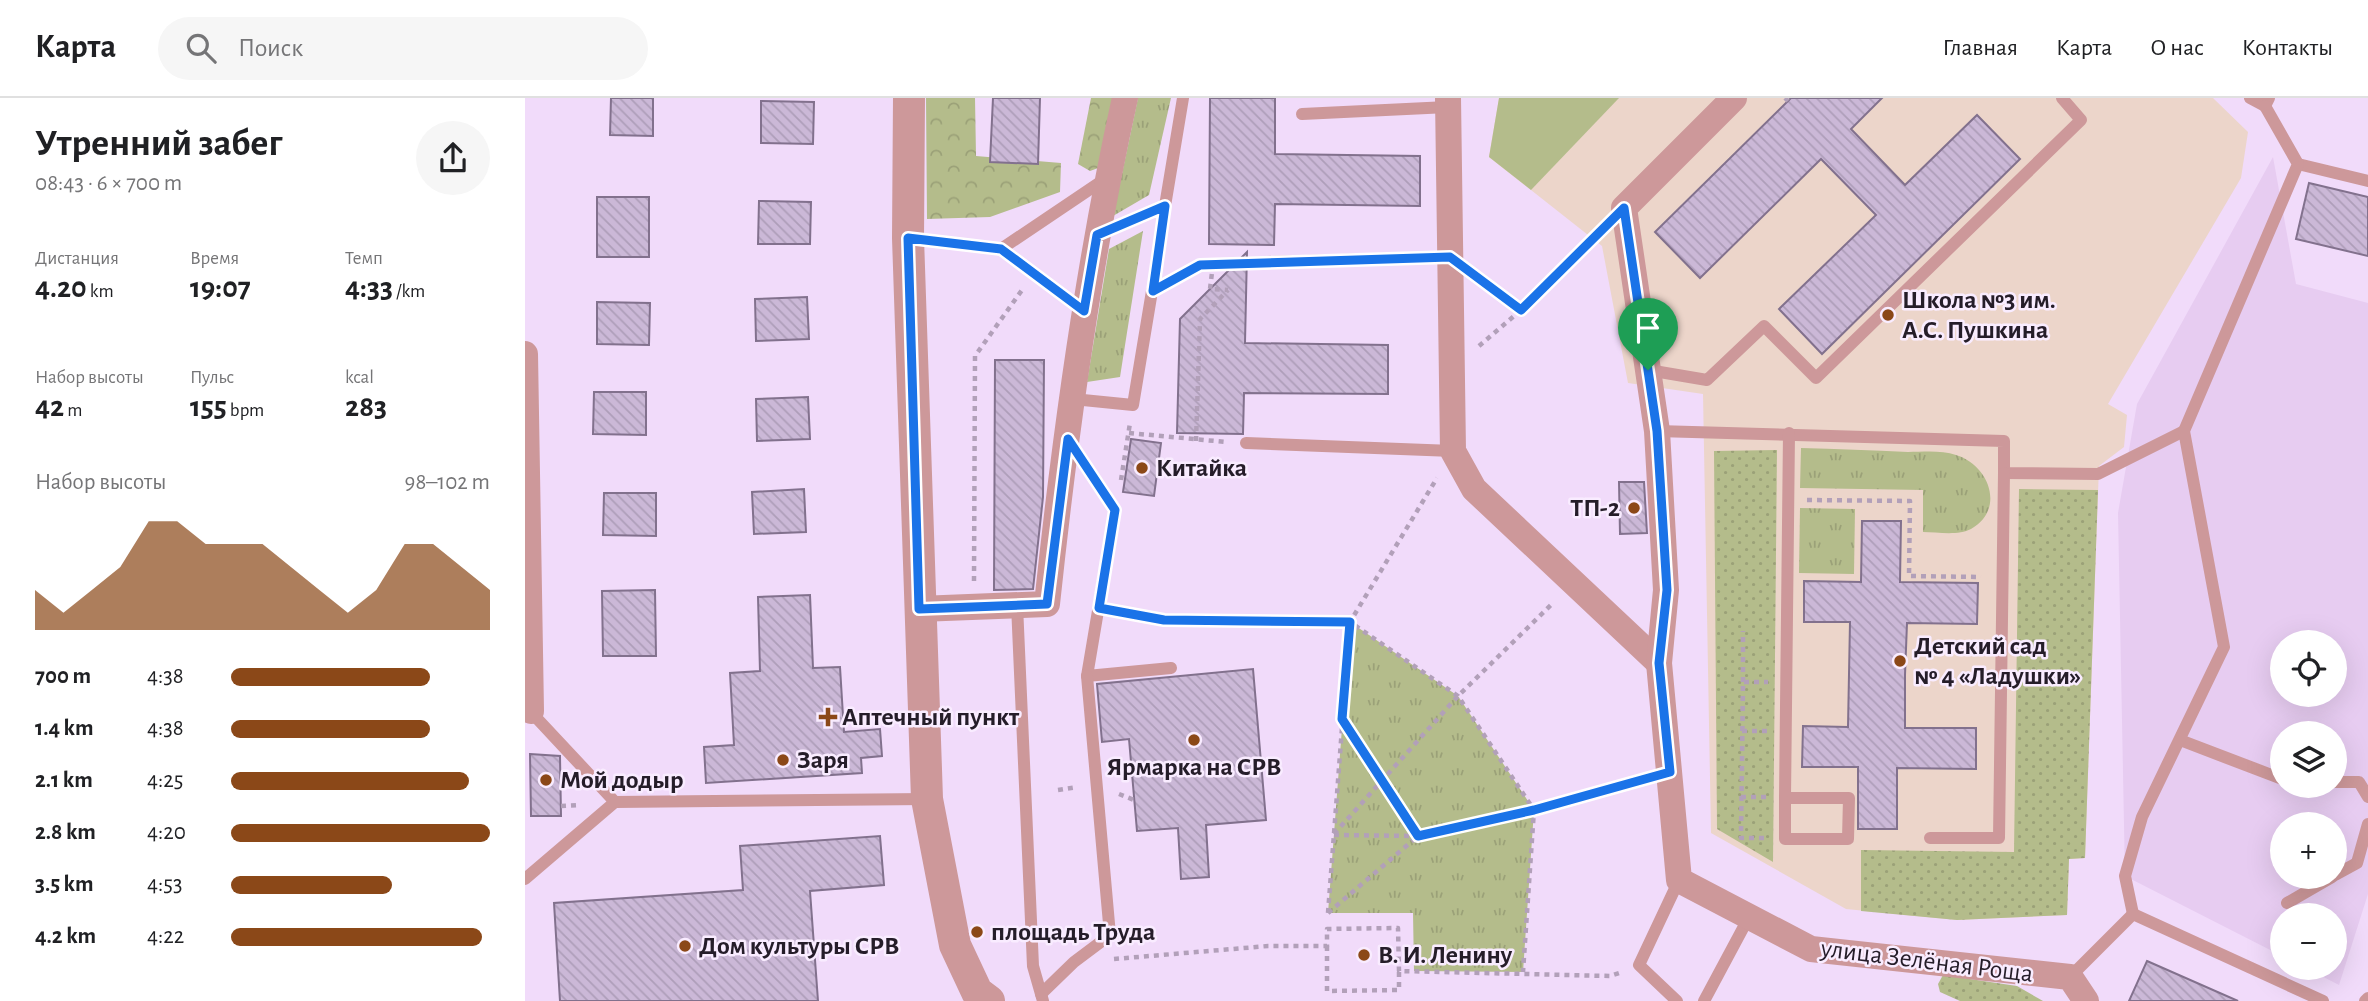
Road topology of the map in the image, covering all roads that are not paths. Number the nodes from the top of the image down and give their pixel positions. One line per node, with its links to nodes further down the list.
1 (909, 98): 14 (street)
2 (1125, 98): 11 (street)
3 (1183, 98): 13 (lane)
4 (1734, 98): 21 (street)
5 (2062, 98): 21 (lane)
6 (2250, 98): 7 (lane)
7 (2267, 102): 10 (lane)
8 (1448, 103): 9 (lane); 16 (street)
9 (1302, 114)
10 (2298, 164): 12 (lane); 24 (lane)
11 (1108, 177): 13 (street); 15 (lane)
12 (2368, 181)
13 (1097, 235): 19 (street)
14 (908, 238): 15 (lane); 31 (street)
15 (1001, 249): 19 (lane)
16 (1450, 257): 17 (lane); 28 (street)
17 (1267, 262)
18 (1153, 291): 22 (lane)
19 (1084, 311): 22 (street)
20 (525, 354): 35 (street)
21 (1648, 370): 23 (street)
22 (1073, 399): 26 (street)
23 (1657, 431): 25 (lane); 32 (street)
24 (2184, 432): 29 (lane); 36 (lane)
25 (1789, 433): 29 (lane); 39 (lane)
26 (1068, 439): 30 (street); 34 (lane)
27 (1246, 443): 28 (lane)
28 (1453, 451): 32 (street)
29 (2004, 472): 44 (lane)
30 (1017, 605): 31 (street); 53 (lane)
31 (919, 609): 41 (street)
32 (1659, 663): 47 (street)
33 (1171, 668): 34 (lane)
34 (1087, 676): 53 (lane)
35 (528, 711): 42 (lane)
36 (2180, 740): 37 (lane); 50 (lane)
37 (2270, 774)
38 (2347, 782): 40 (lane)
39 (1785, 797): 39 (lane)
40 (2368, 797)
41 (927, 800): 42 (lane); 54 (street)
42 (615, 803): 46 (lane)
43 (2368, 824): 45 (lane)
44 (1930, 838)
45 (2347, 868)
46 (525, 879)
47 (1679, 880): 51 (street, улица Зелёная Роща); 55 (lane)
48 (2310, 889): 49 (lane)
49 (2287, 902)
50 (2133, 914): 52 (lane); 58 (lane)
51 (1749, 917): 52 (street, улица Зелёная Роща); 56 (lane)
52 (2070, 978): 57 (street, улица Зелёная Роща)
53 (1042, 997)
54 (989, 1001)
55 (1677, 1001)
56 (1704, 1001)
57 (2086, 1001)
58 (2323, 1001)

